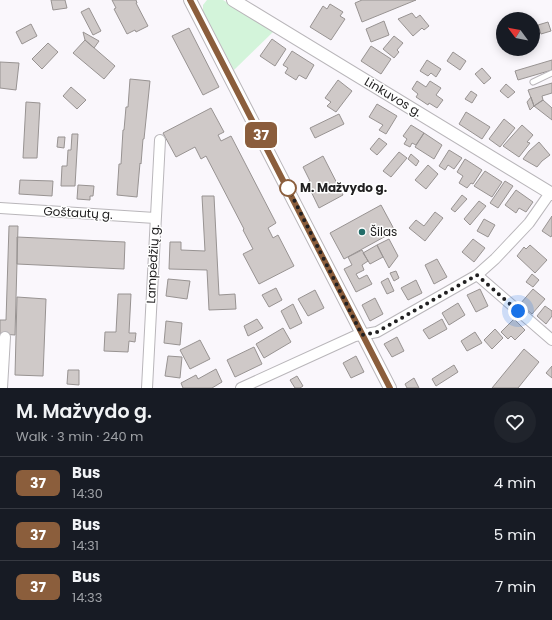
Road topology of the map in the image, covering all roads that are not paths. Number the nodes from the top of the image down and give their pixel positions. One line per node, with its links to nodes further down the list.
1 (233, 0): 6 (street, Linkuvos g.)
2 (196, 4): 10 (street)
3 (552, 73): 4 (lane)
4 (533, 82)
5 (160, 140): 8 (street, Lampėdžių g.)
6 (551, 194): 9 (street)
7 (0, 208): 8 (street, Goštautų g.)
8 (155, 218): 14 (street, Lampėdžių g.)
9 (477, 275): 10 (street); 12 (street)
10 (362, 335): 15 (street); 16 (street)
11 (5, 337): 13 (street)
12 (552, 340)
13 (2, 388)
14 (147, 388)
15 (241, 388)
16 (390, 388)

